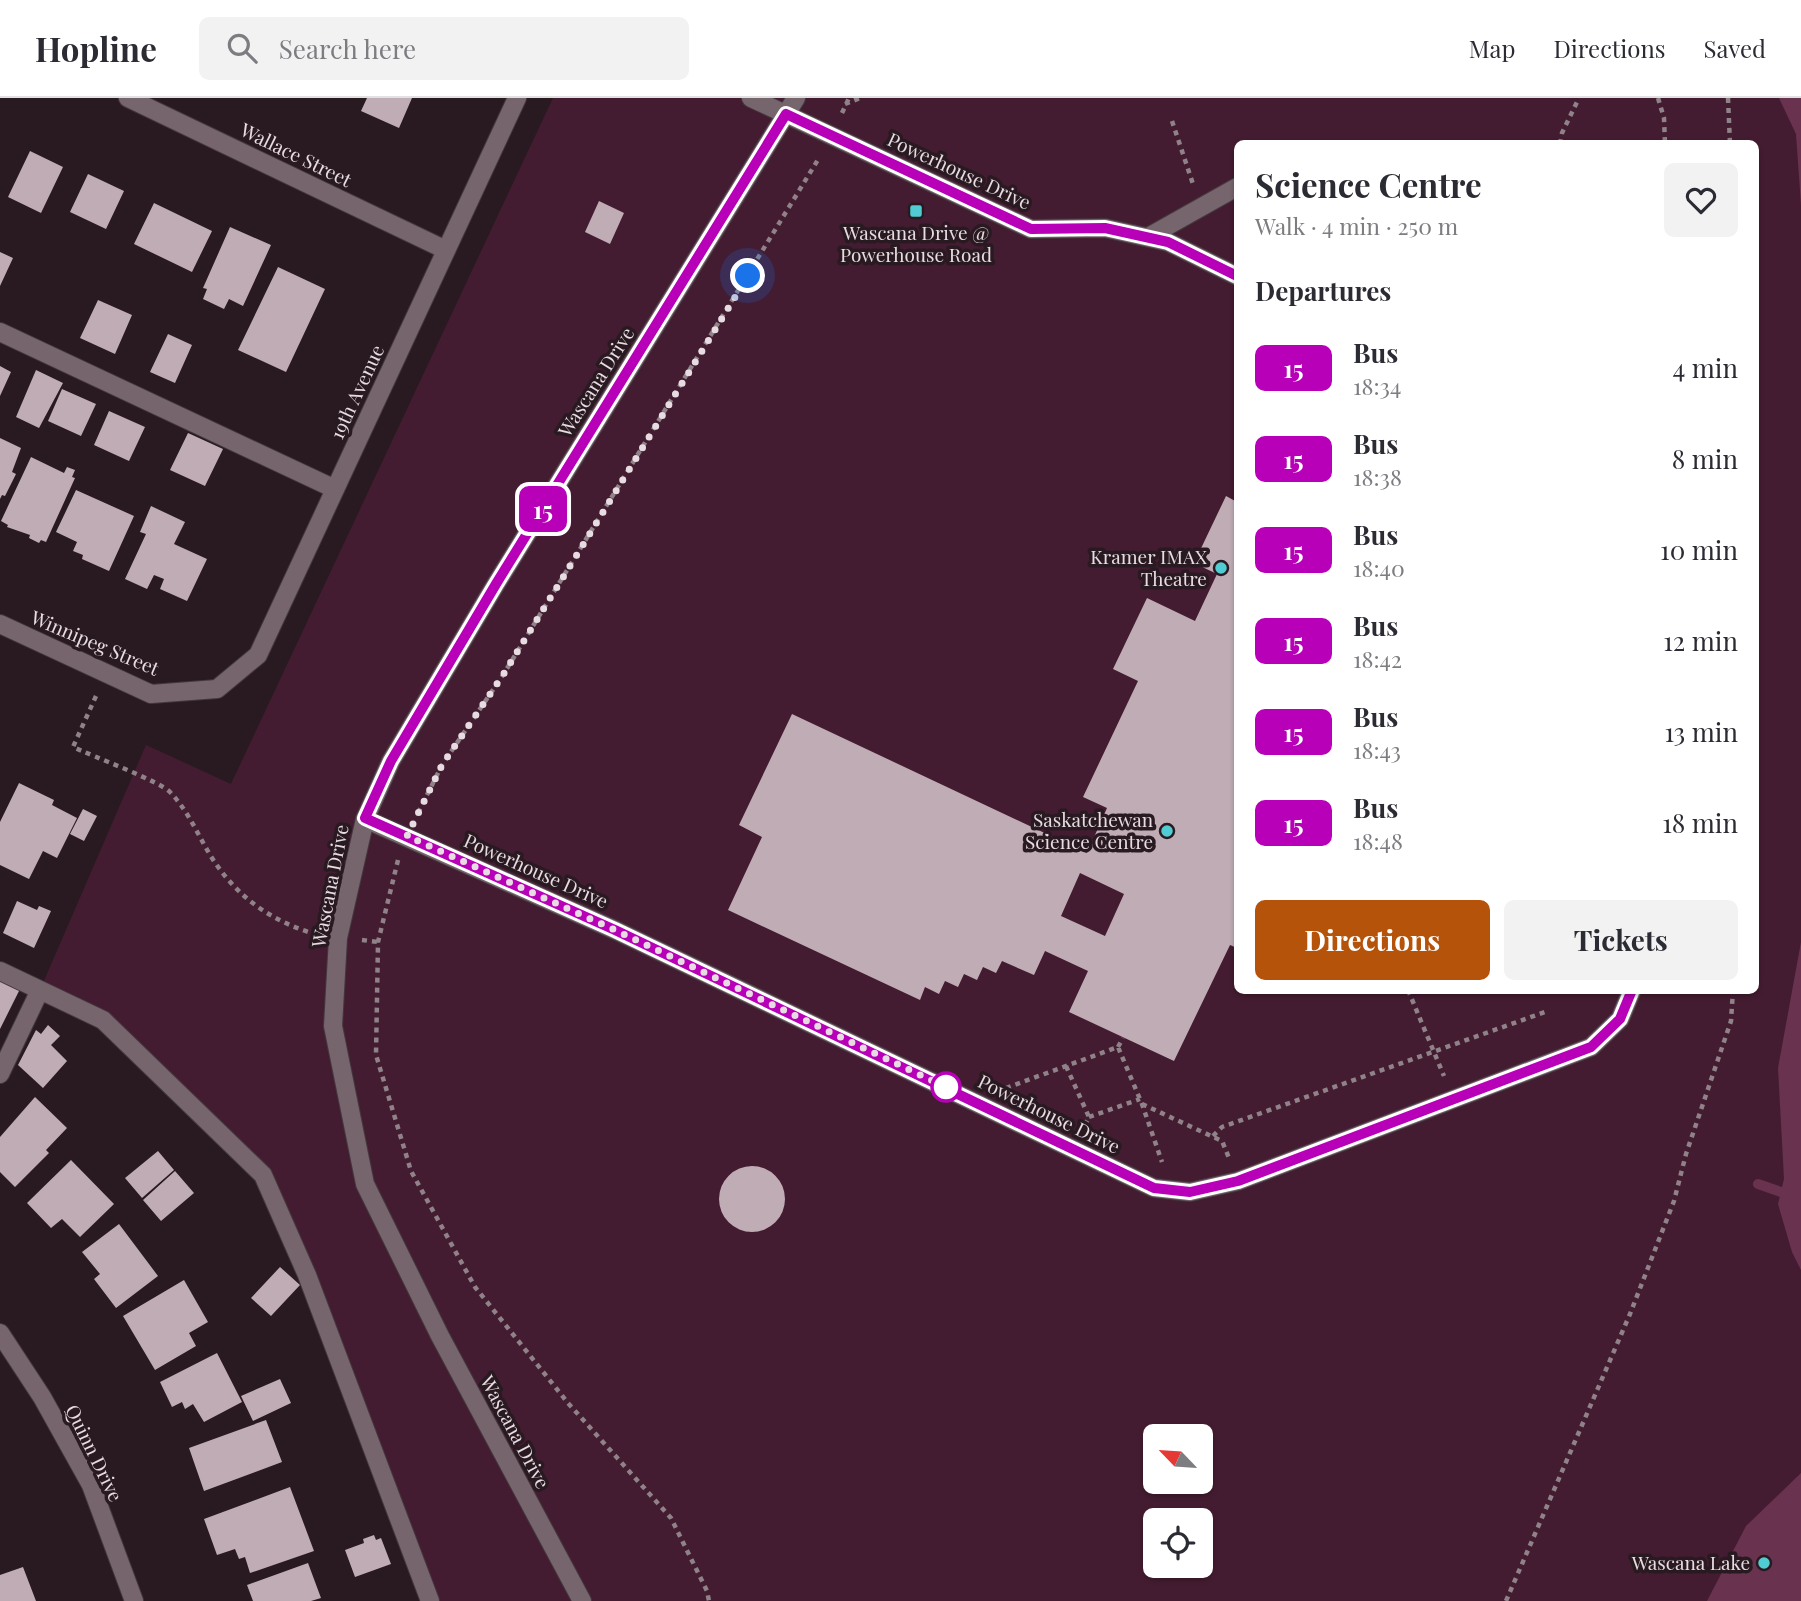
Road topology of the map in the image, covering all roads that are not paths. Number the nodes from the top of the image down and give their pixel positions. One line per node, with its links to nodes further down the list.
1 (128, 98): 8 (street, Wallace Street)
2 (517, 98): 8 (street, 19th Avenue)
3 (751, 98): 5 (street)
4 (796, 98): 5 (street, Wascana Drive)
5 (786, 114): 7 (street, Powerhouse Drive); 14 (street, Wascana Drive)
6 (1234, 189): 7 (street)
7 (1148, 237): 9 (street, Powerhouse Drive)
8 (446, 250): 11 (street, 19th Avenue)
9 (1234, 275)
10 (0, 332): 11 (street)
11 (335, 489): 13 (street, 19th Avenue)
12 (0, 624): 13 (street, Winnipeg Street)
13 (217, 689)
14 (365, 818): 17 (street, Powerhouse Drive); 22 (street, Wascana Drive)
15 (0, 971): 16 (street)
16 (40, 990): 18 (street); 21 (street)
17 (1630, 994)
18 (0, 1074)
19 (0, 1333): 20 (street, Quinn Drive)
20 (134, 1601)
21 (430, 1601)
22 (582, 1601)

